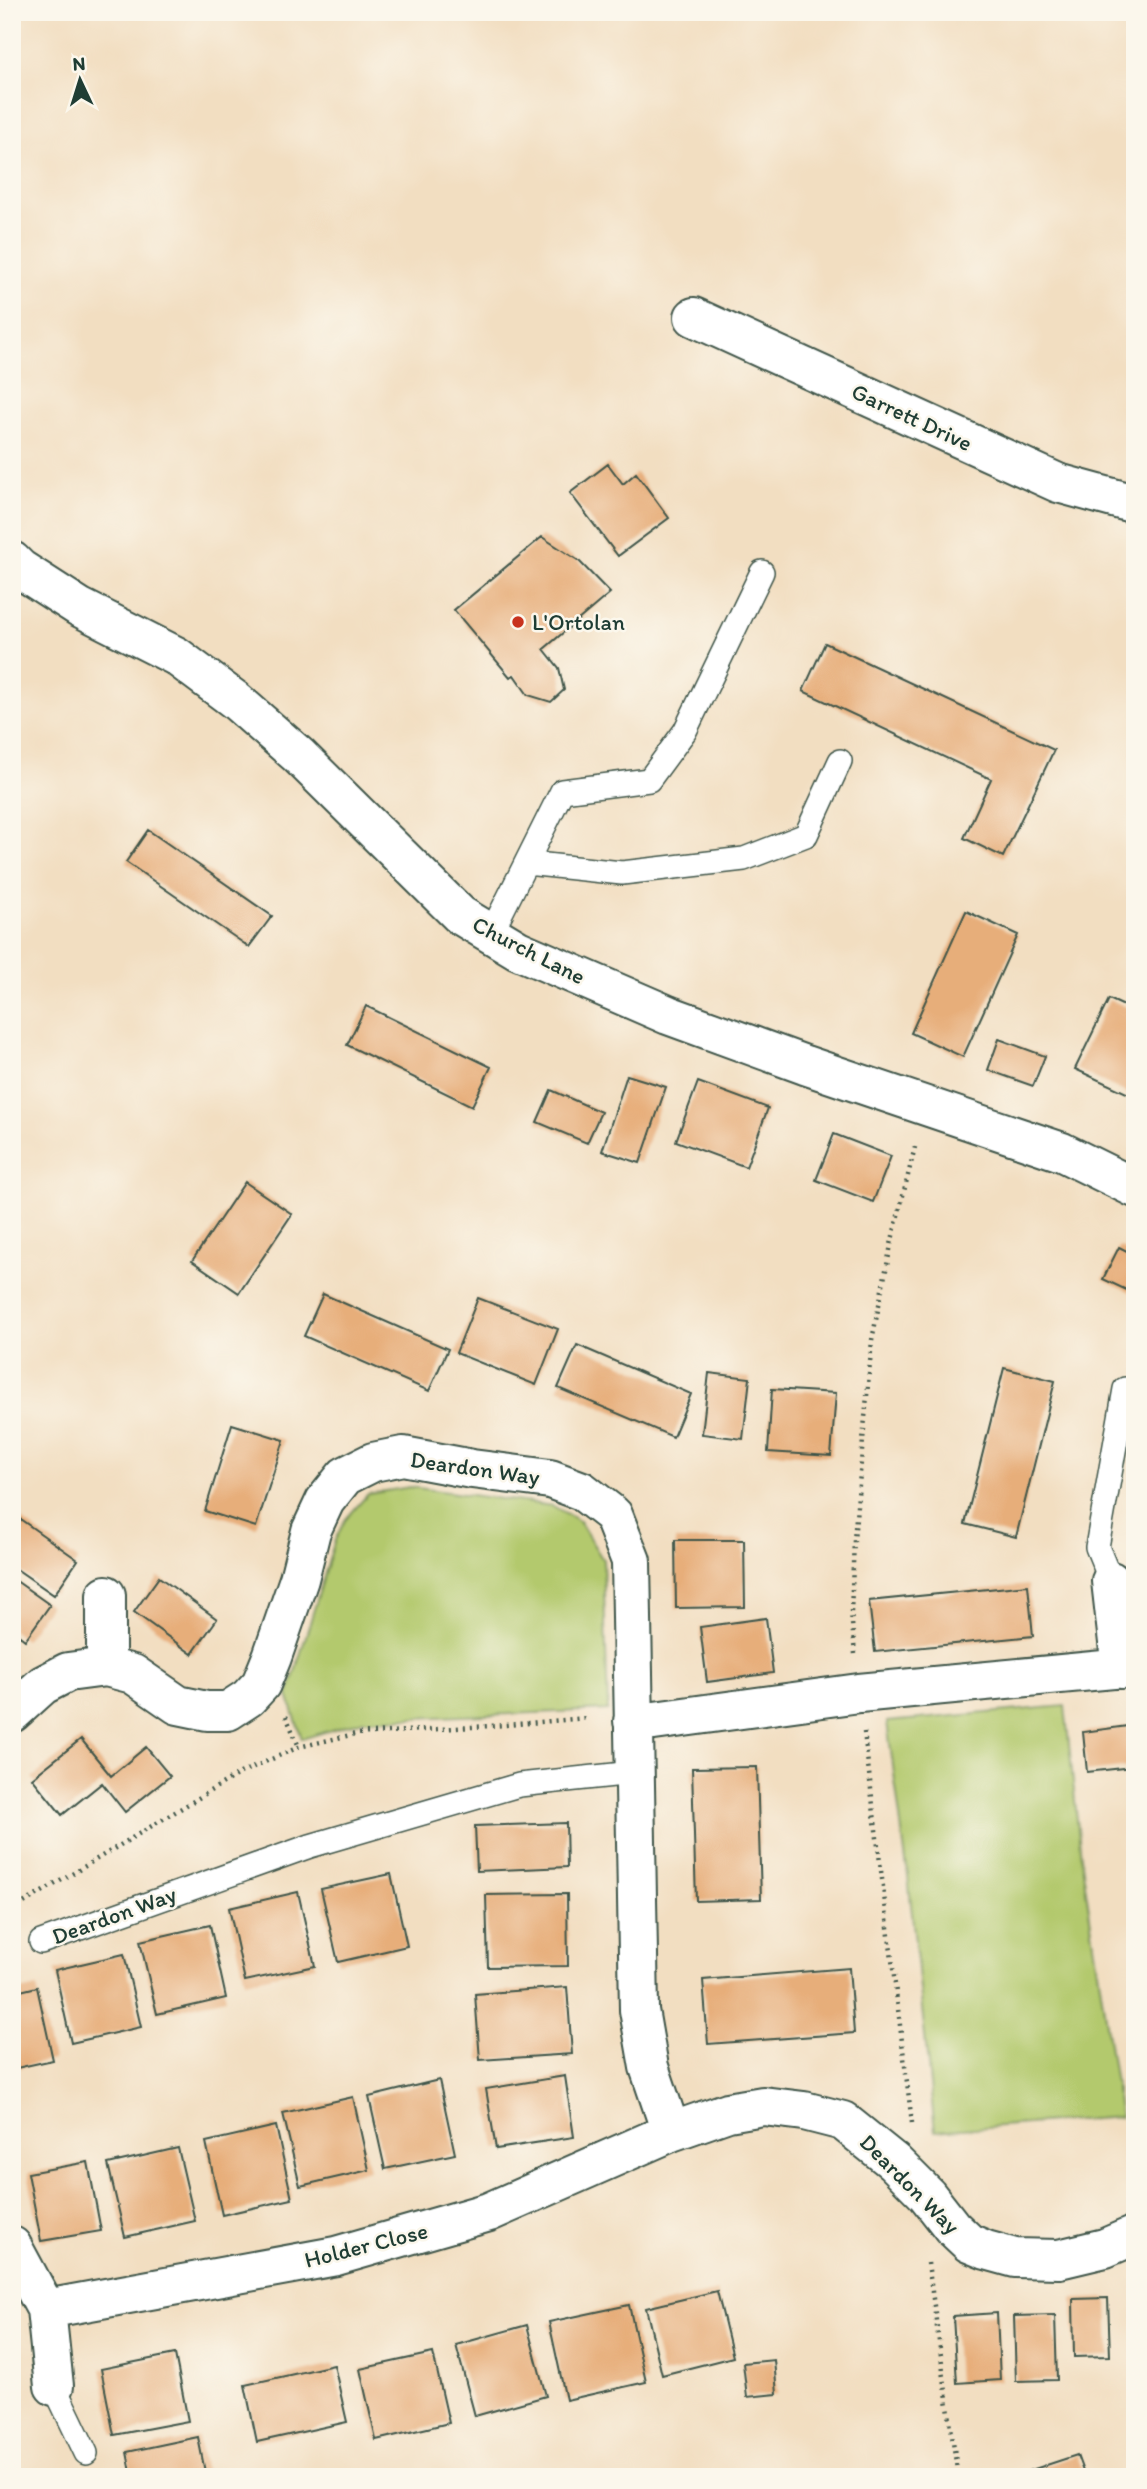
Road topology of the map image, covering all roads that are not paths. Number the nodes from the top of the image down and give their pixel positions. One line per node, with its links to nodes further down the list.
1 (694, 317): 2 (street, Garrett Drive)
2 (1135, 504)
3 (12, 561): 7 (street, Church Lane)
4 (762, 572): 6 (lane)
5 (840, 761): 6 (lane)
6 (526, 863): 7 (lane)
7 (491, 933): 8 (street, Church Lane)
8 (1135, 1188)
9 (1125, 1389): 10 (lane)
10 (1111, 1581): 13 (street)
11 (106, 1595): 12 (street)
12 (106, 1667): 14 (street, Deardon Way); 15 (street, Deardon Way)
13 (1128, 1668): 15 (street)
14 (12, 1713)
15 (633, 1721): 16 (street, Deardon Way)
16 (633, 1773): 17 (lane, Deardon Way); 18 (street, Deardon Way)
17 (41, 1942)
18 (671, 2132): 19 (street, Deardon Way); 21 (street, Holder Close)
19 (1135, 2235)
20 (12, 2246): 21 (street)
21 (46, 2309): 22 (street)
22 (54, 2386): 23 (lane)
23 (86, 2453)

